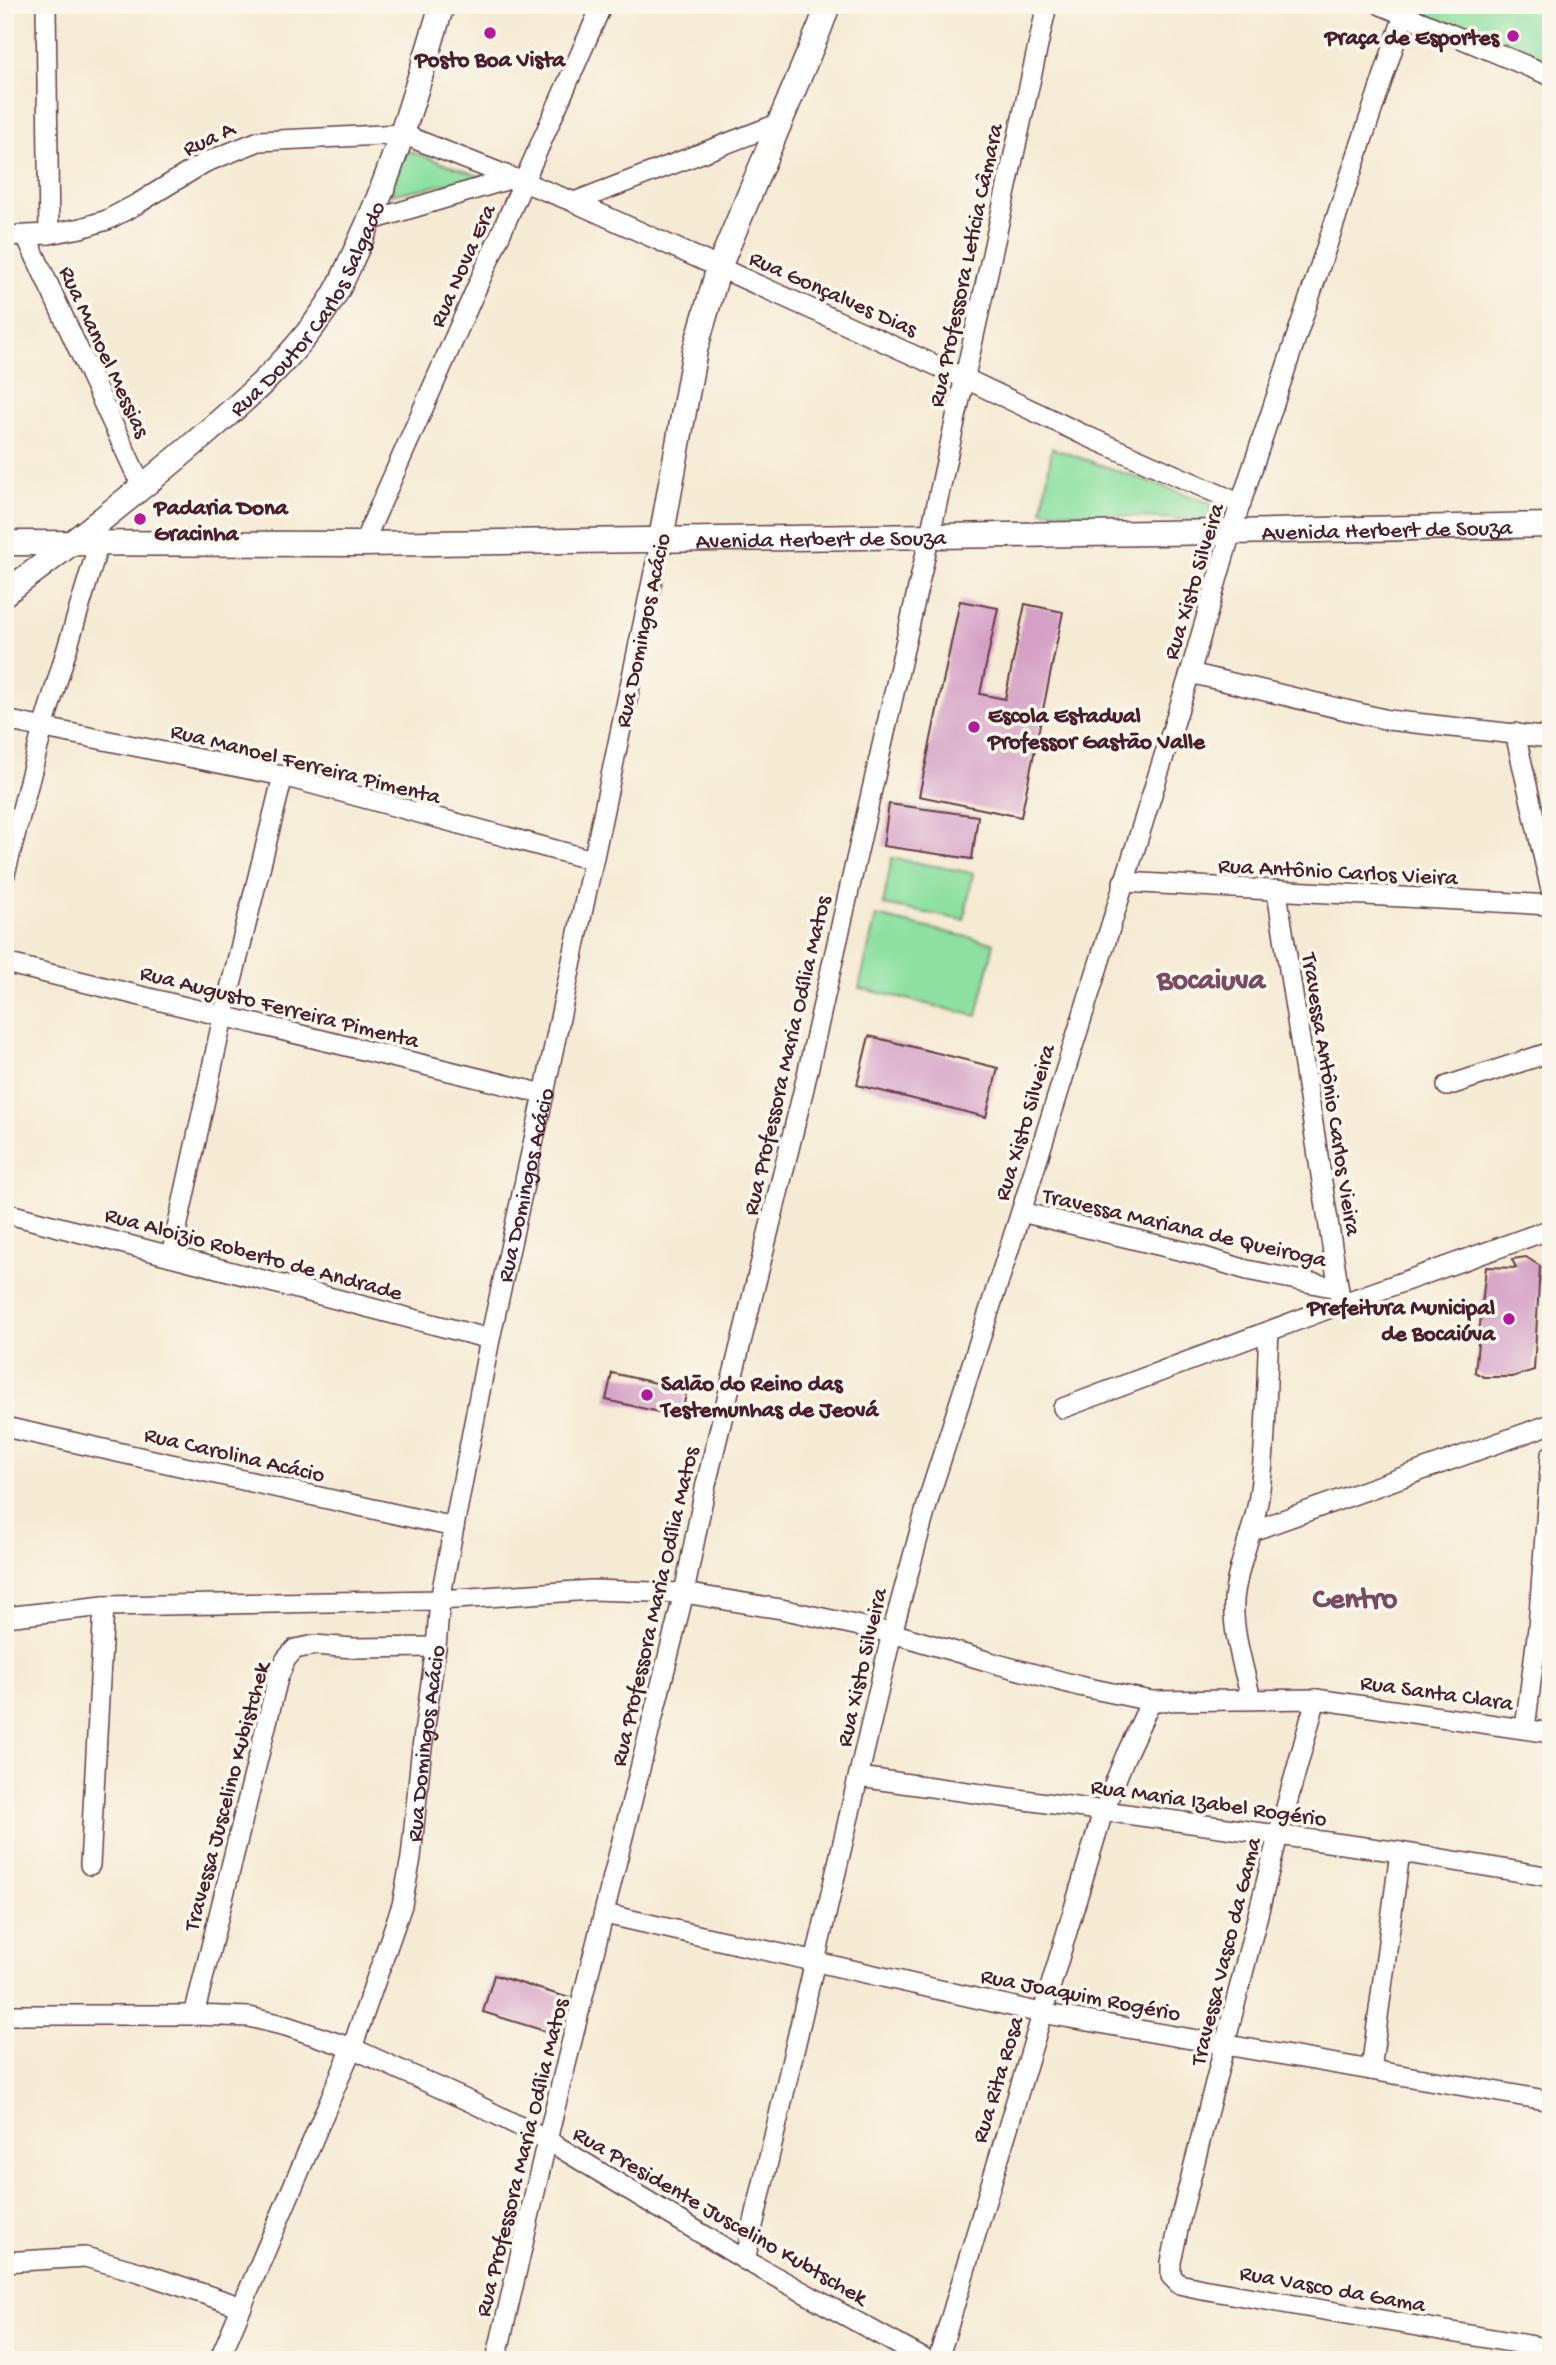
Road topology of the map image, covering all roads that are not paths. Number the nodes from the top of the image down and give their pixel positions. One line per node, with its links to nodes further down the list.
1 (46, 5): 14 (street)
2 (442, 5): 10 (street, Rua Doutor Carlos Salgado)
3 (602, 5): 11 (street, Rua Nova Era)
4 (828, 5): 9 (street, Rua Domingos Acácio)
5 (1047, 5): 18 (street, Rua Professora Letícia Câmara)
6 (1381, 5): 7 (street)
7 (1404, 15): 8 (street); 20 (street, Rua Xisto Silveira)
8 (1551, 76)
9 (780, 123): 12 (street); 17 (street, Rua Domingos Acácio)
10 (402, 134): 11 (street, Rua Gonçalves Dias); 13 (street, Rua Doutor Carlos Salgado); 14 (street, Rua A)
11 (519, 180): 12 (street, Rua Gonçalves Dias); 13 (street); 28 (street, Rua Nova Era)
12 (574, 202): 17 (street, Rua Gonçalves Dias)
13 (369, 221): 19 (street, Rua Doutor Carlos Salgado)
14 (49, 234): 16 (street, Rua A)
15 (5, 236): 16 (street, Rua A)
16 (26, 236): 19 (street, Rua Manoel Messias)
17 (719, 267): 18 (street, Rua Gonçalves Dias); 24 (street, Rua Domingos Acácio)
18 (964, 378): 20 (street, Rua Gonçalves Dias); 23 (street, Rua Professora Letícia Câmara)
19 (142, 487): 25 (street, Rua Doutor Carlos Salgado)
20 (1241, 504): 22 (street, Rua Xisto Silveira)
21 (1551, 525): 22 (street, Avenida Herbert de Souza)
22 (1231, 532): 23 (street, Avenida Herbert de Souza); 30 (street, Rua Xisto Silveira)
23 (930, 536): 24 (street, Avenida Herbert de Souza); 60 (street, Rua Professora Maria Odília Matos)
24 (661, 539): 28 (street, Avenida Herbert de Souza); 36 (street, Rua Domingos Acácio)
25 (74, 542): 26 (street, Avenida Herbert de Souza); 27 (street, Avenida Herbert de Souza); 29 (street, Rua Doutor Carlos Salgado)
26 (5, 543)
27 (99, 543): 28 (street, Avenida Herbert de Souza); 32 (street)
28 (363, 544)
29 (5, 593)
30 (1190, 673): 33 (street); 38 (street, Rua Xisto Silveira)
31 (5, 720): 32 (street, Rua Manoel Ferreira Pimenta)
32 (43, 728): 35 (street, Rua Manoel Ferreira Pimenta); 37 (street)
33 (1515, 733): 34 (street); 39 (street)
34 (1551, 738)
35 (283, 776): 36 (street, Rua Manoel Ferreira Pimenta); 43 (street)
36 (592, 860): 46 (street, Rua Domingos Acácio)
37 (5, 874)
38 (1123, 882): 40 (street, Rua Antônio Carlos Vieira); 47 (street, Rua Xisto Silveira)
39 (1551, 890)
40 (1278, 892): 41 (street, Rua Antônio Carlos Vieira); 51 (street, Travessa Antônio Carlos Vieira)
41 (1551, 905)
42 (5, 963): 43 (street, Rua Augusto Ferreira Pimenta)
43 (223, 1017): 46 (street, Rua Augusto Ferreira Pimenta); 50 (street)
44 (1551, 1052): 45 (street)
45 (1447, 1086)
46 (544, 1094): 53 (street, Rua Domingos Acácio)
47 (1021, 1212): 51 (street, Travessa Mariana de Queiroga); 65 (street, Rua Xisto Silveira)
48 (5, 1213): 50 (street, Rua Aloizio Roberto de Andrade)
49 (1551, 1229): 51 (street)
50 (172, 1256): 53 (street, Rua Aloizio Roberto de Andrade)
51 (1339, 1296): 52 (street)
52 (1269, 1331): 54 (street); 59 (street)
53 (490, 1339): 58 (street, Rua Domingos Acácio)
54 (1063, 1408)
55 (1551, 1424): 59 (street)
56 (5, 1427): 58 (street, Rua Carolina Acácio)
57 (1551, 1455): 64 (street)
58 (454, 1527): 61 (street, Rua Domingos Acácio)
59 (1252, 1531): 67 (street)
60 (684, 1594): 61 (street, Rua Santa Clara); 65 (street, Rua Santa Clara); 78 (street, Rua Professora Maria Odília Matos)
61 (440, 1600): 62 (street, Rua Santa Clara); 66 (street, Rua Domingos Acácio)
62 (104, 1606): 63 (street, Rua Santa Clara); 76 (street)
63 (5, 1617)
64 (1544, 1627): 70 (street)
65 (892, 1633): 69 (street, Rua Santa Clara); 72 (street, Rua Xisto Silveira)
66 (436, 1647): 82 (street, Travessa Juscelino Kubistchek); 84 (street, Rua Domingos Acácio)
67 (1251, 1699): 68 (street, Rua Santa Clara); 69 (street, Rua Santa Clara)
68 (1316, 1699): 70 (street, Rua Santa Clara); 74 (street, Travessa Vasco da Gama)
69 (1151, 1701): 73 (street, Rua Rita Rosa)
70 (1525, 1728): 71 (street, Rua Santa Clara)
71 (1551, 1733)
72 (859, 1777): 73 (street, Rua Maria Izabel Rogério); 79 (street, Rua Xisto Silveira)
73 (1103, 1812): 74 (street, Rua Maria Izabel Rogério); 80 (street, Rua Rita Rosa)
74 (1278, 1836): 75 (street, Rua Maria Izabel Rogério); 83 (street, Travessa Vasco da Gama)
75 (1400, 1852): 77 (street, Rua Maria Izabel Rogério); 85 (street)
76 (90, 1865)
77 (1551, 1877)
78 (605, 1914): 79 (street, Rua Joaquim Rogério); 87 (street, Rua Professora Maria Odília Matos)
79 (814, 1961): 80 (street, Rua Joaquim Rogério); 89 (street, Rua Xisto Silveira)
80 (1041, 2013): 83 (street, Rua Joaquim Rogério); 96 (street, Rua Rita Rosa)
81 (5, 2015): 82 (street, Rua Presidente Juscelino Kubtschek)
82 (194, 2015): 84 (street, Rua Presidente Juscelino Kubtschek)
83 (1225, 2044): 85 (street, Rua Joaquim Rogério); 88 (street, Travessa Vasco da Gama)
84 (352, 2048): 87 (street, Rua Presidente Juscelino Kubtschek); 91 (street, Rua Domingos Acácio)
85 (1371, 2070): 86 (street, Rua Joaquim Rogério)
86 (1551, 2101)
87 (547, 2140): 89 (street, Rua Presidente Juscelino Kubtschek); 94 (street, Rua Professora Maria Odília Matos)
88 (1181, 2216): 92 (street, Rua Vasco da Gama)
89 (745, 2260): 95 (street, Rua Presidente Juscelino Kubtschek)
90 (5, 2262): 91 (street)
91 (242, 2307): 93 (street, Rua Domingos Acácio)
92 (1546, 2343): 97 (street)
93 (219, 2360)
94 (496, 2360)
95 (926, 2360)
96 (938, 2360)
97 (1518, 2360)

